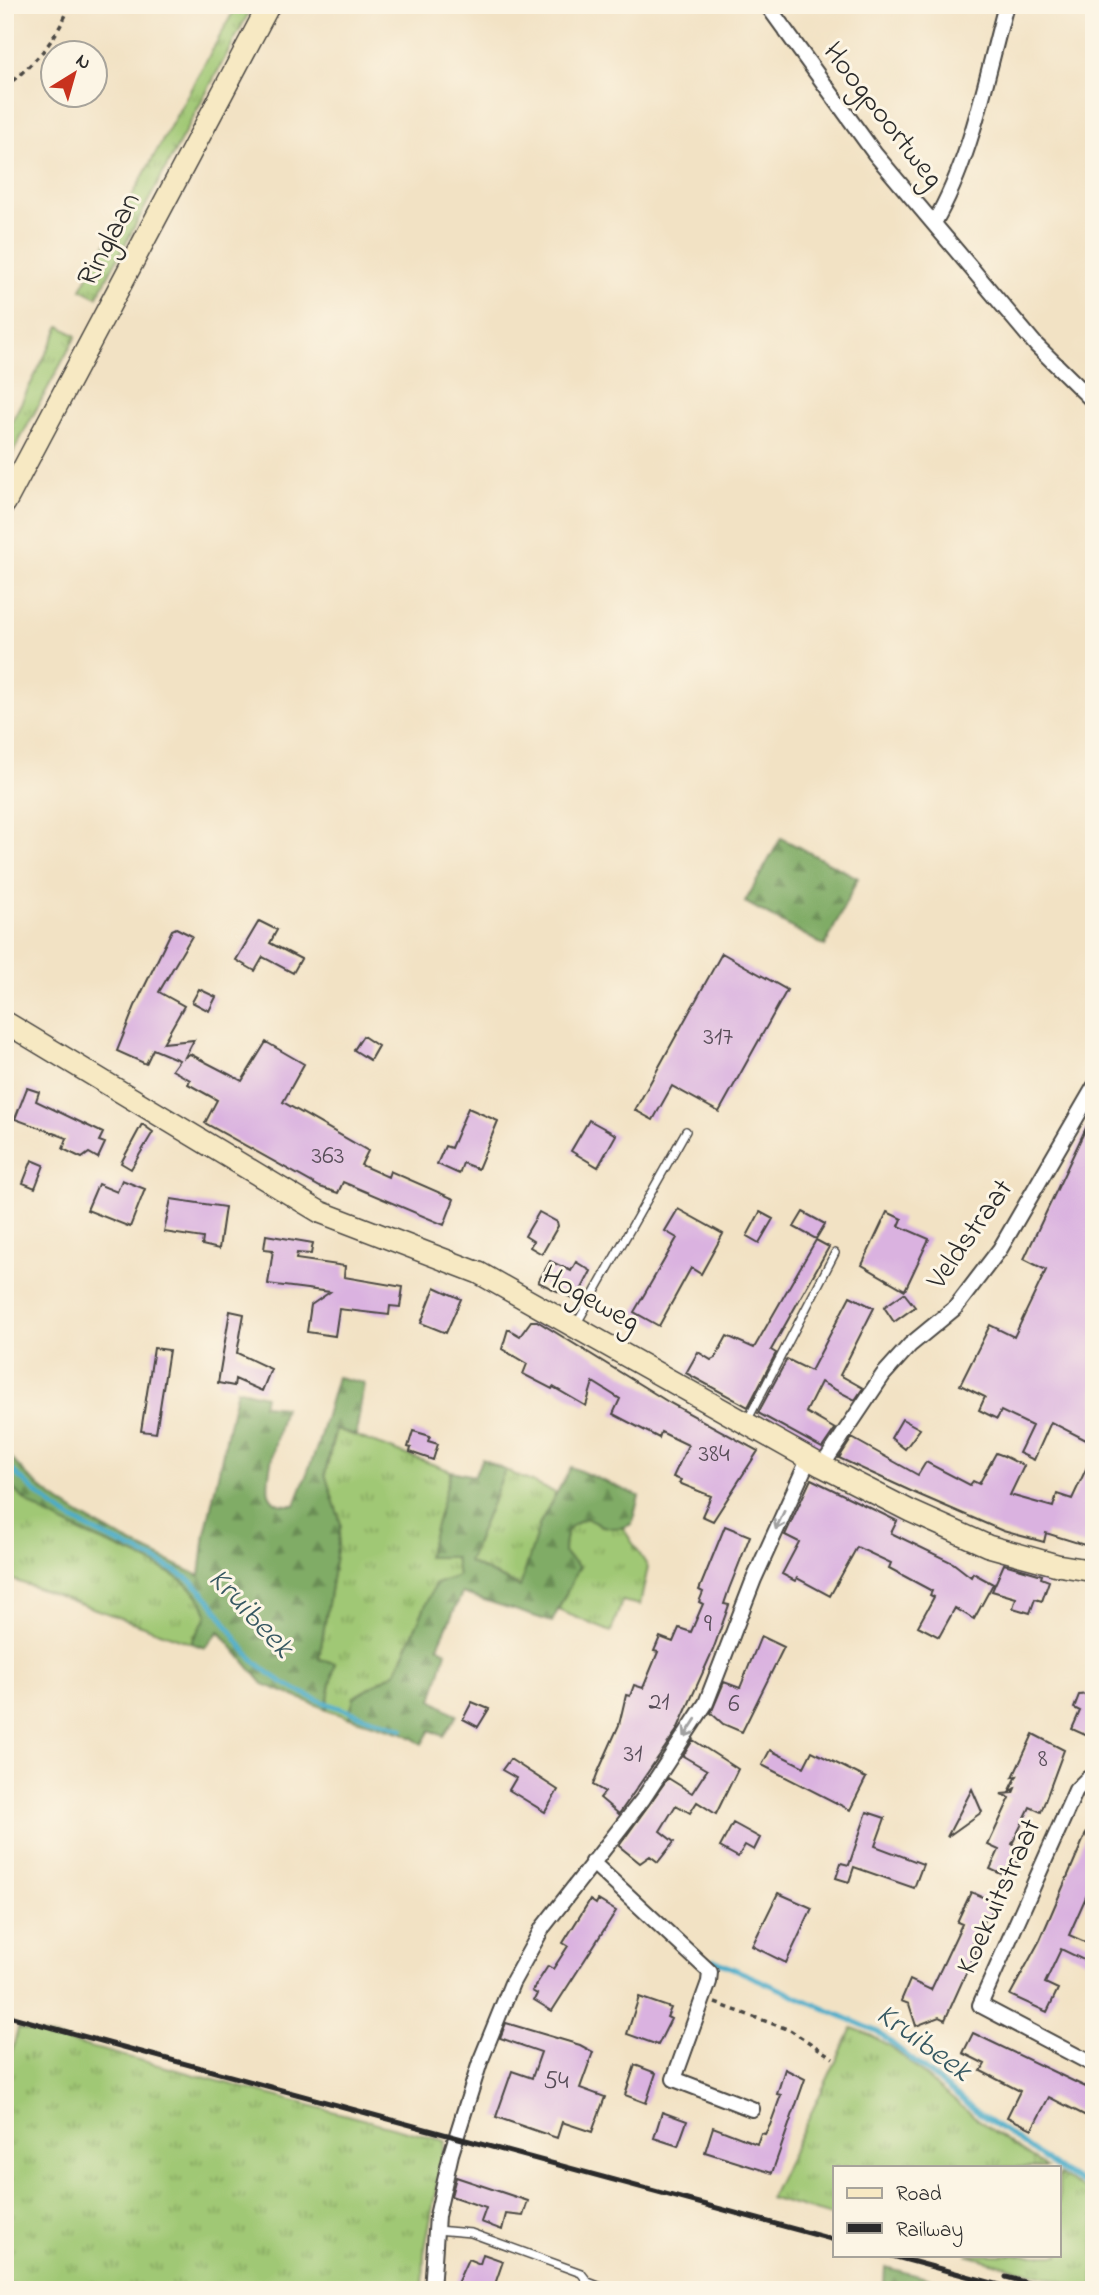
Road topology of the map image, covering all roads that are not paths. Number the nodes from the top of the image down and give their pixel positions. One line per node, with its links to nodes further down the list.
1 (269, 5): 6 (street, Ringlaan)
2 (767, 5): 4 (street, Hoogpoortweg)
3 (1006, 5): 4 (street, Hoogpoortweg)
4 (934, 223): 5 (street, Hoogpoortweg)
5 (1094, 402)
6 (5, 503)
7 (5, 1022): 9 (street, Hogeweg)
8 (5, 1032): 9 (street, Hogeweg)
9 (66, 1059): 13 (street, Hogeweg)
10 (1094, 1087): 15 (street, Veldstraat)
11 (686, 1131): 13 (lane)
12 (835, 1253): 14 (lane)
13 (576, 1325): 14 (street, Hogeweg)
14 (746, 1422): 15 (street, Hogeweg)
15 (815, 1462): 16 (street, Hogeweg); 18 (street, Veldstraat, one-way to 18)
16 (1094, 1571)
17 (1094, 1778): 19 (street, Koekuitstraat)
18 (593, 1862): 20 (street); 21 (street, Veldstraat)
19 (1094, 2064)
20 (752, 2109)
21 (436, 2230): 22 (street, Veldstraat); 23 (lane)
22 (432, 2290)
23 (609, 2290)

